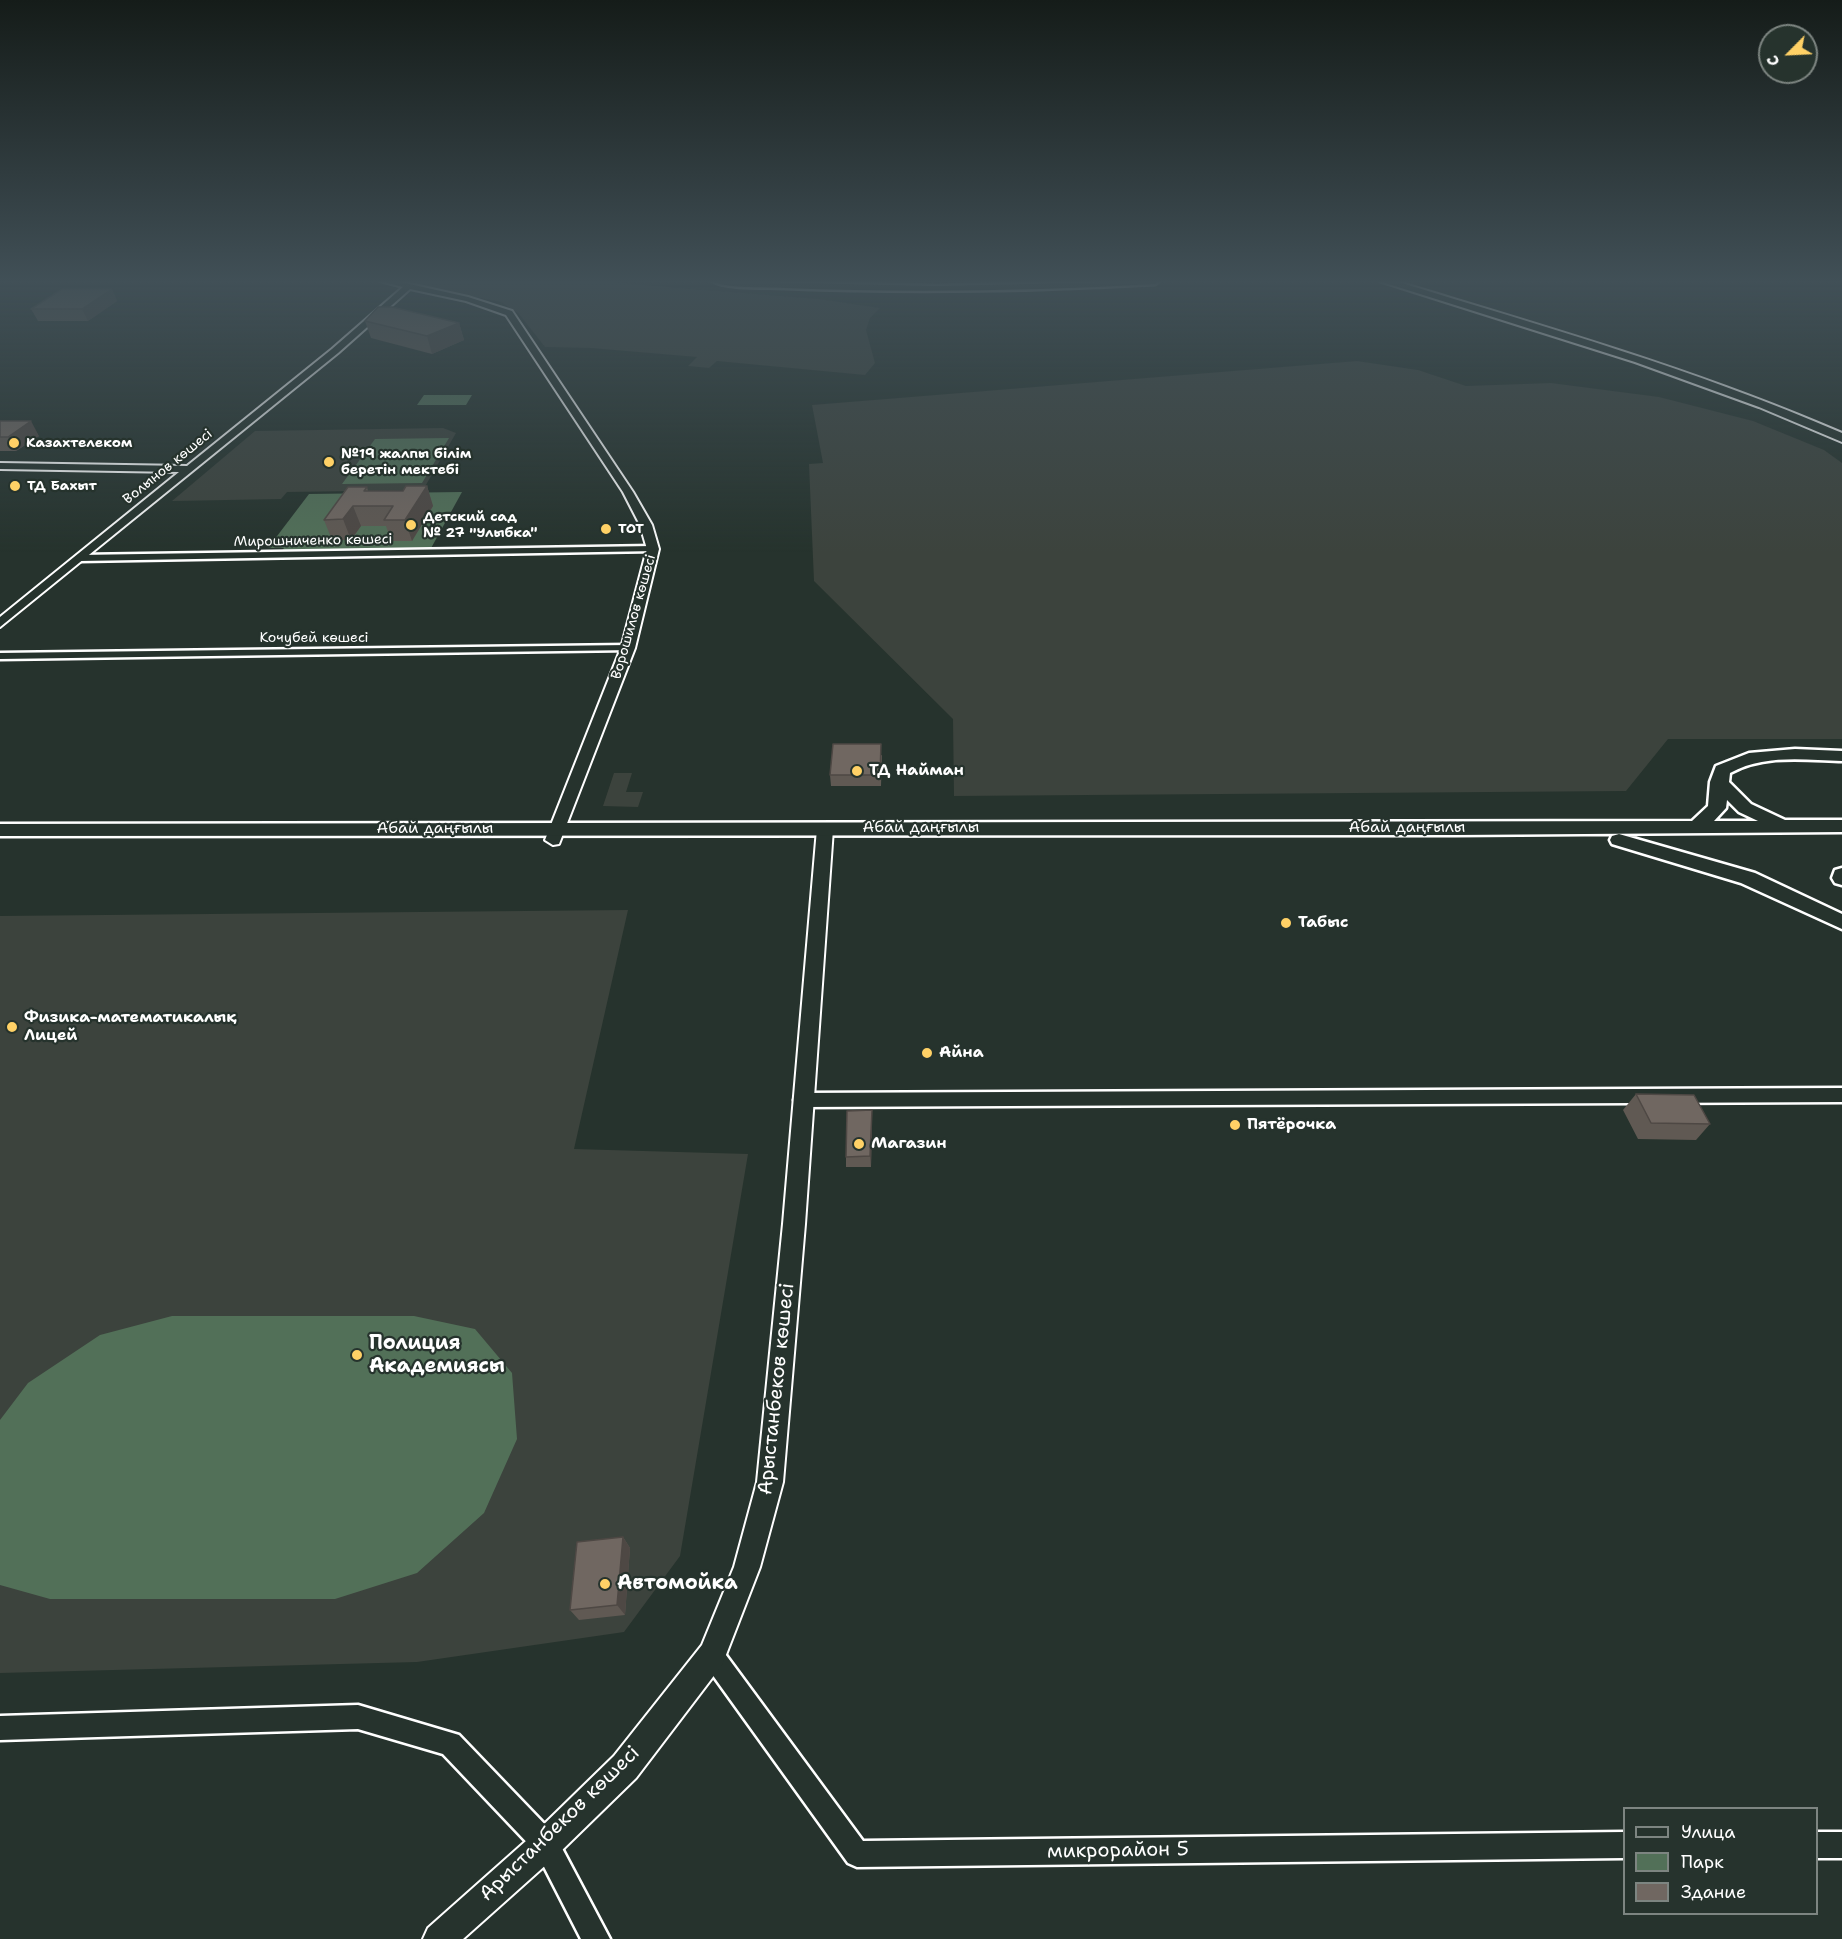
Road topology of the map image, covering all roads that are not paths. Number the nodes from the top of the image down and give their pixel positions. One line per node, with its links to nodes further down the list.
1 (310, 371): 6 (street, Волынов көшесі)
2 (549, 371): 7 (street, Ворошилов көшесі)
3 (1674, 371): 4 (highway)
4 (1842, 438)
5 (0, 466): 6 (street)
6 (189, 469): 8 (street, Волынов көшесі)
7 (654, 549): 8 (street, Мирошниченко көшесі); 10 (street, Ворошилов көшесі)
8 (80, 558): 9 (street, Волынов көшесі)
9 (0, 623)
10 (628, 648): 11 (street, Кочубей көшесі); 18 (street, Ворошилов көшесі)
11 (0, 656)
12 (1842, 756): 13 (main road)
13 (1719, 782): 14 (main road); 15 (main road)
14 (1698, 826): 15 (main road, Абай даңғылы); 19 (main road, Абай даңғылы)
15 (1786, 826): 16 (main road, Абай даңғылы)
16 (1842, 826)
17 (0, 830): 18 (main road, Абай даңғылы)
18 (555, 834): 19 (main road, Абай даңғылы); 21 (main road, Абай даңғылы)
19 (825, 834): 22 (main road, Абай даңғылы); 25 (street, Арыстанбеков көшесі)
20 (1842, 838): 22 (main road, Абай даңғылы)
21 (0, 840)
22 (1620, 840): 23 (main road)
23 (1842, 922)
24 (1842, 1095): 25 (street)
25 (801, 1100): 26 (street, Арыстанбеков көшесі)
26 (712, 1655): 28 (street, Арыстанбеков көшесі); 29 (street, микрорайон 5)
27 (0, 1728): 28 (street)
28 (546, 1844): 32 (street, Арыстанбеков көшесі); 33 (street)
29 (1623, 1845)
30 (1818, 1845): 31 (street)
31 (1842, 1845)
32 (439, 1939)
33 (596, 1939)

